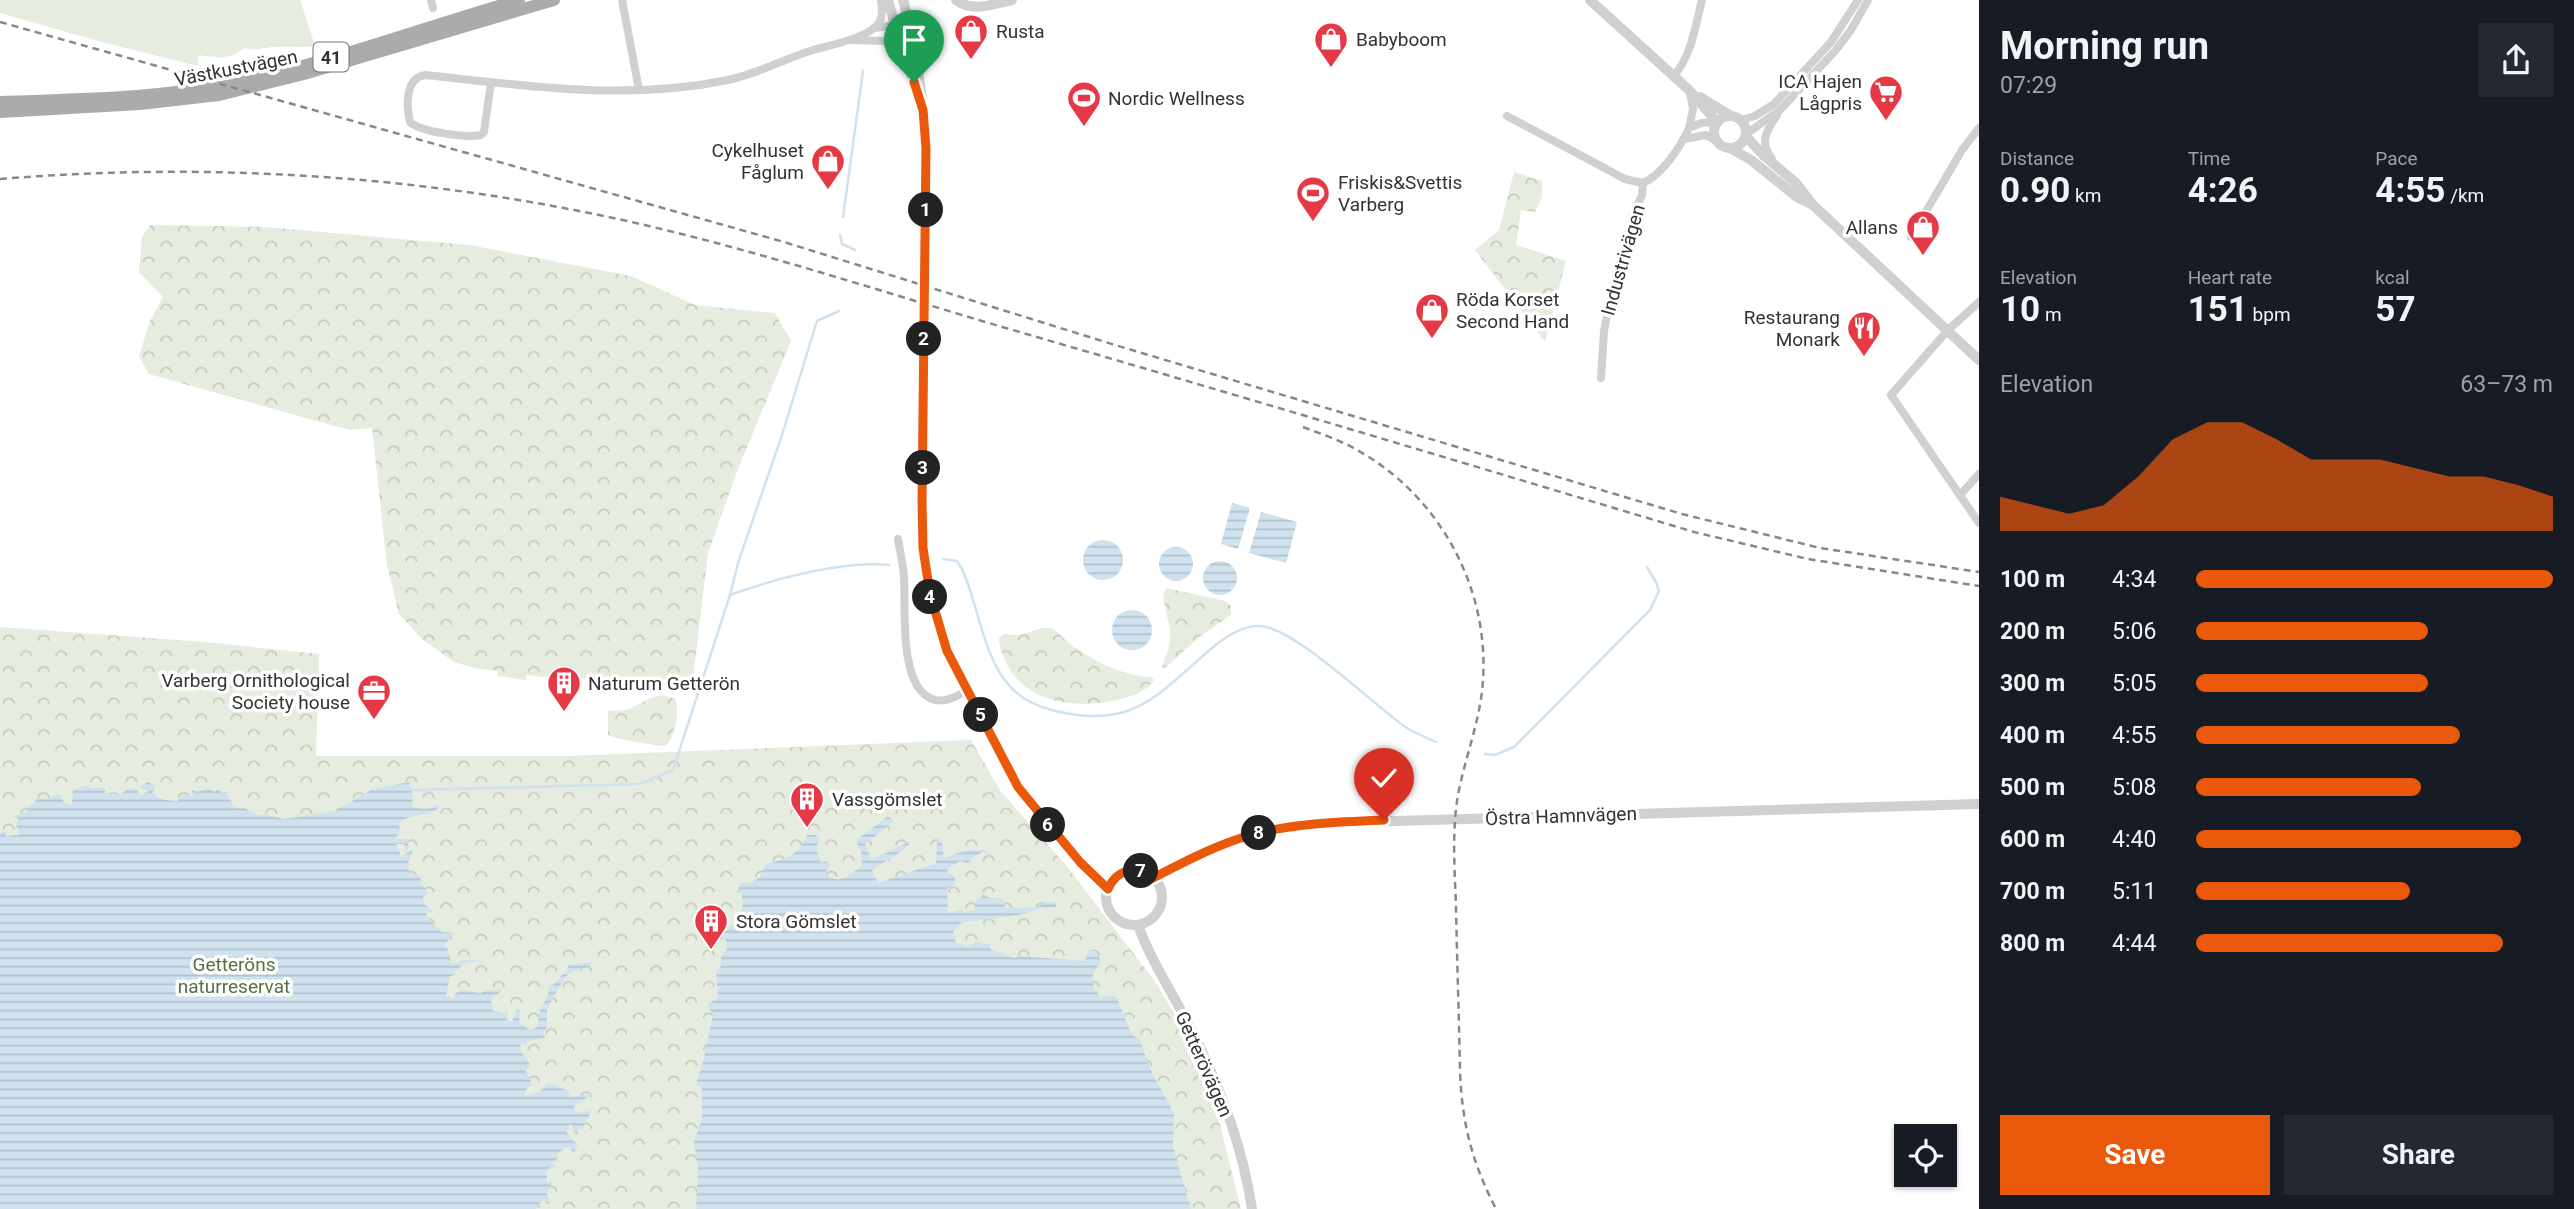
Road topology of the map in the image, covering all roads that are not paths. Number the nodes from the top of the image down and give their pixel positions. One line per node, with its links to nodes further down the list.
1 (519, 0): 22 (main road, Västkustvägen / 41)
2 (554, 0): 25 (main road, Västkustvägen / 41)
3 (622, 0): 20 (street)
4 (881, 0): 14 (street)
5 (888, 0): 13 (street)
6 (903, 0): 13 (street)
7 (956, 0): 8 (street)
8 (1012, 0)
9 (1590, 0): 18 (street)
10 (1702, 0): 18 (street)
11 (1858, 0): 27 (street)
12 (1868, 0): 24 (street)
13 (903, 26): 14 (street); 16 (street); 17 (street); 23 (street)
14 (875, 28): 15 (street)
15 (850, 40): 16 (street); 20 (street)
16 (878, 40): 17 (street)
17 (904, 56): 23 (street)
18 (1673, 77): 21 (street)
19 (491, 82): 19 (street); 20 (street)
20 (639, 90)
21 (1689, 90): 27 (street); 28 (street); 29 (street, Industrivägen)
22 (0, 102)
23 (923, 110): 47 (street, bridge)
24 (1780, 110): 31 (street); 35 (street)
25 (0, 112)
26 (1507, 116): 36 (street, Industrivägen)
27 (1736, 118): 28 (street); 31 (street)
28 (1717, 122): 29 (street); 33 (street)
29 (1689, 128): 32 (street, Industrivägen)
30 (1979, 128): 38 (street)
31 (1746, 135): 34 (street); 35 (street)
32 (1684, 139): 33 (street); 36 (street, Industrivägen)
33 (1717, 141): 34 (street)
34 (1730, 148): 37 (street)
35 (1778, 167): 37 (street)
36 (1643, 183): 42 (street, Industrivägen)
37 (1813, 205): 40 (street)
38 (1911, 237)
39 (1979, 302): 40 (street)
40 (1948, 330): 41 (street); 44 (street)
41 (1979, 360)
42 (1601, 378)
43 (1979, 474): 44 (street)
44 (1959, 495): 45 (street)
45 (1979, 523)
46 (898, 539): 47 (street)
47 (968, 690): 50 (street)
48 (1979, 804): 49 (street, Östra Hamnvägen)
49 (1153, 878): 50 (street); 51 (street)
50 (1108, 889): 51 (street)
51 (1138, 925): 52 (street, Getterövägen)
52 (1252, 1209)

